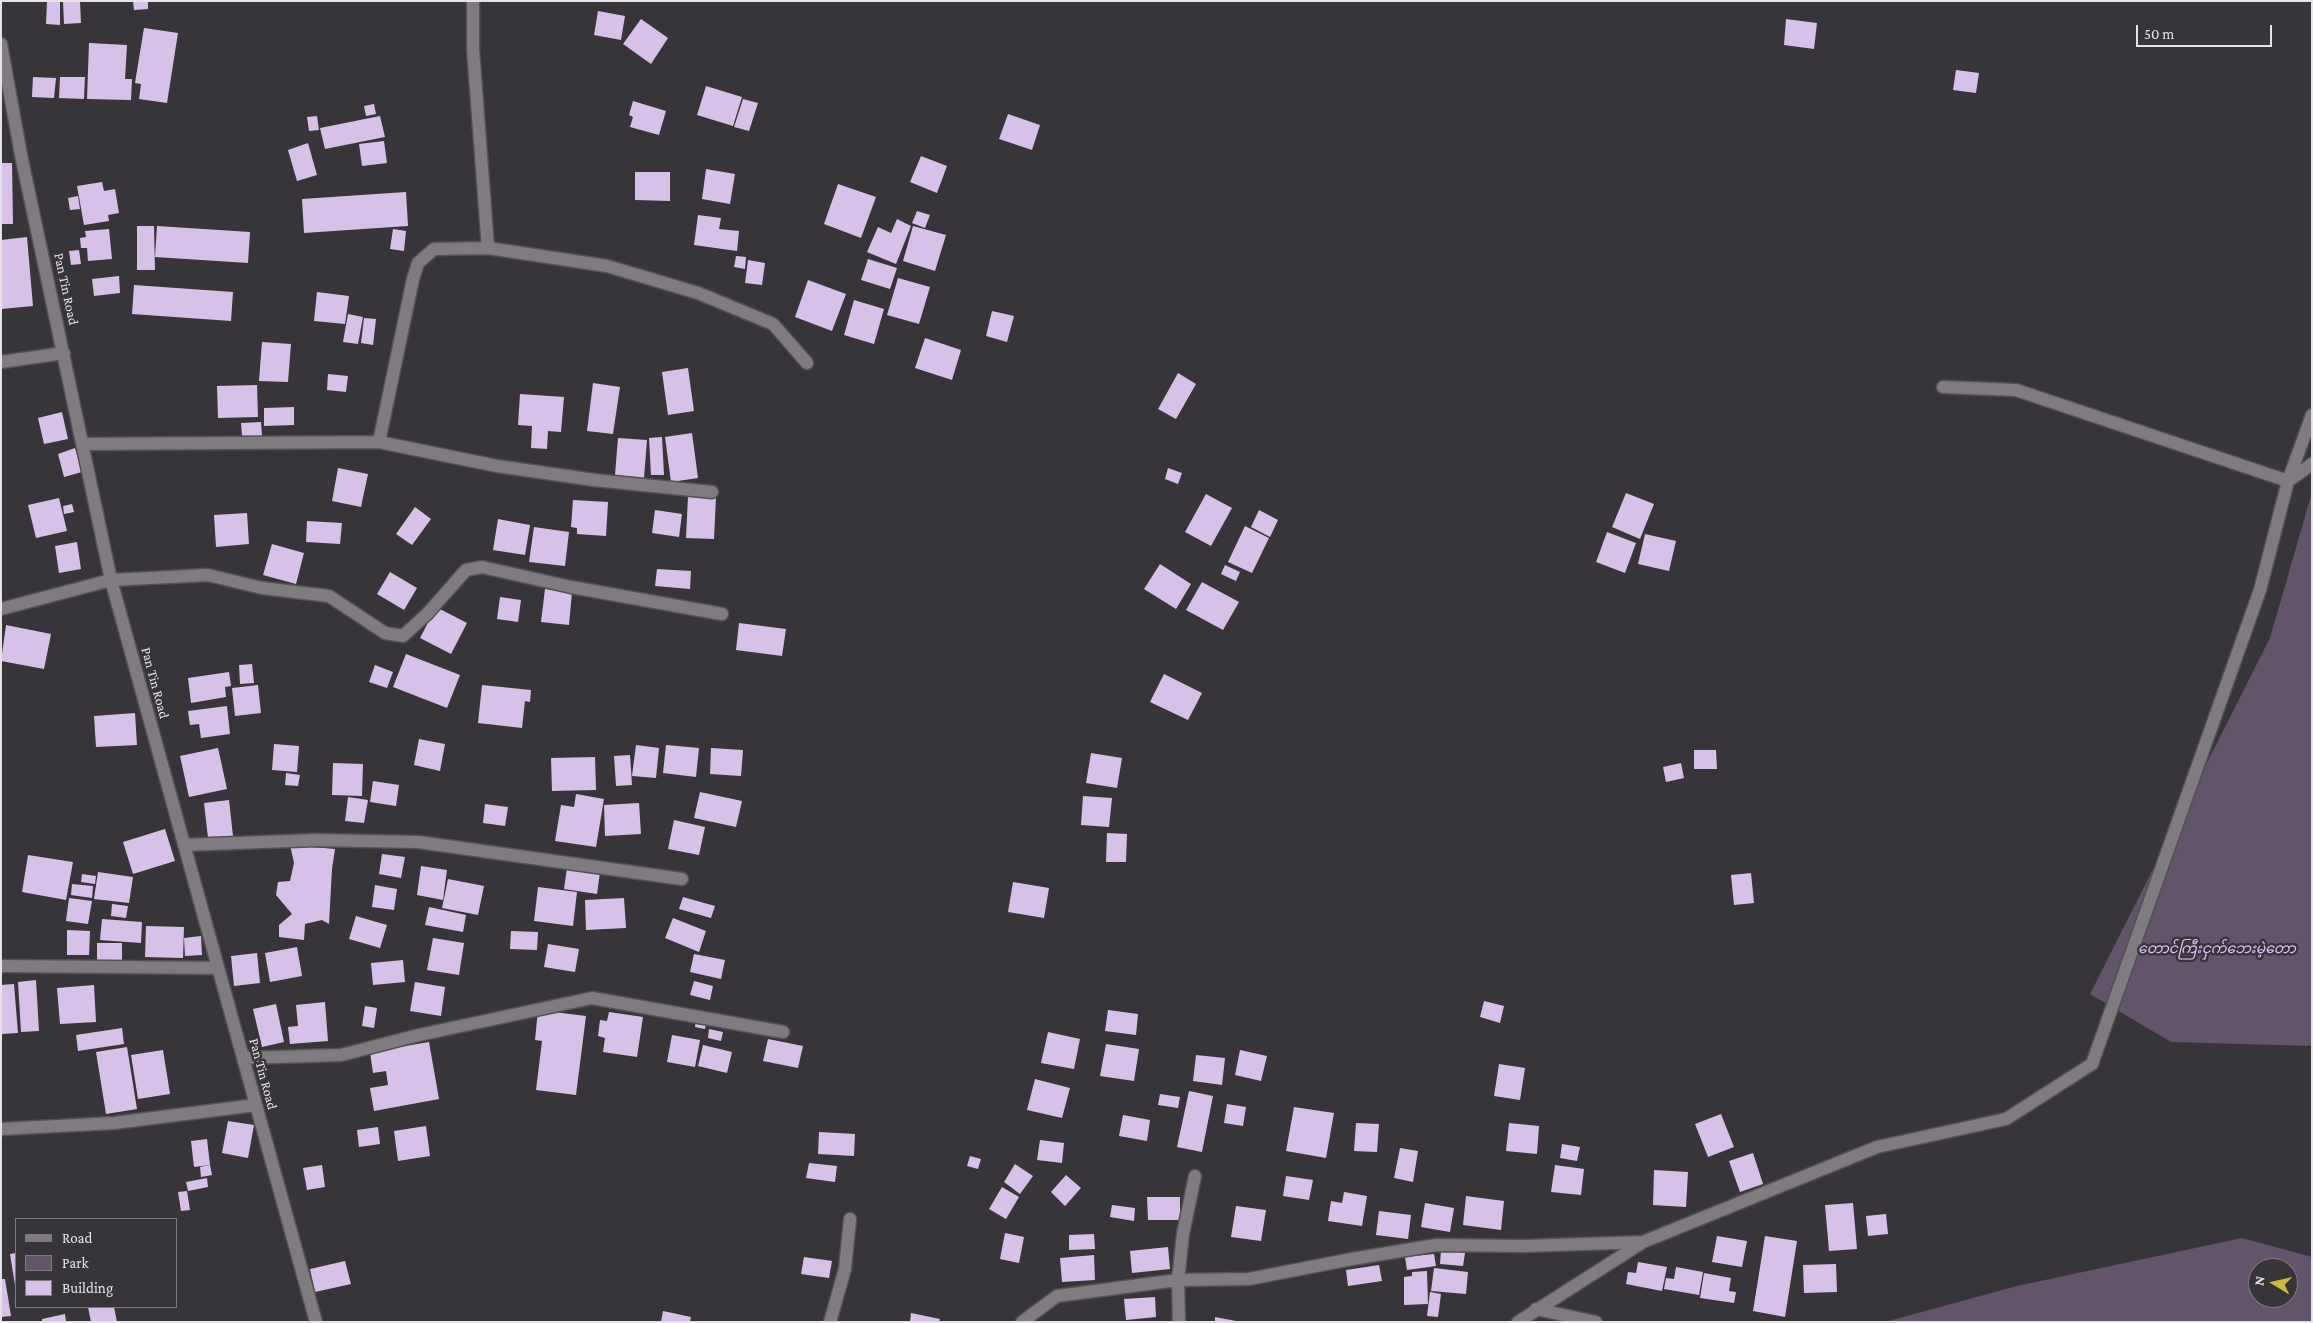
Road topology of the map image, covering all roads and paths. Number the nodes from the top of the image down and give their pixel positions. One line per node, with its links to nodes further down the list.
1 (473, 1): 3 (street)
2 (1, 44): 4 (street, Pan Tin Road)
3 (488, 248): 6 (street); 9 (street)
4 (64, 353): 5 (street); 10 (street, Pan Tin Road)
5 (1, 362)
6 (807, 363)
7 (1943, 388): 12 (street)
8 (2312, 416): 12 (street)
9 (379, 442): 10 (street); 13 (street)
10 (83, 444): 14 (street, Pan Tin Road)
11 (2312, 464): 12 (street)
12 (2288, 481): 27 (street)
13 (712, 492)
14 (111, 580): 15 (street); 16 (street); 17 (street, Pan Tin Road)
15 (1, 609)
16 (722, 614)
17 (184, 846): 18 (street); 20 (street, Pan Tin Road)
18 (682, 879)
19 (1, 966): 20 (street)
20 (218, 968): 22 (street, Pan Tin Road)
21 (783, 1032): 22 (street)
22 (243, 1058): 23 (street, Pan Tin Road)
23 (256, 1105): 24 (street); 30 (street, Pan Tin Road)
24 (1, 1129)
25 (1195, 1176): 28 (street)
26 (850, 1219): 31 (street)
27 (1643, 1242): 28 (street); 29 (street)
28 (1178, 1280): 32 (street); 33 (street)
29 (1536, 1309): 34 (street); 35 (street)
30 (316, 1322)
31 (830, 1322)
32 (1022, 1322)
33 (1179, 1322)
34 (1518, 1322)
35 (1596, 1322)

